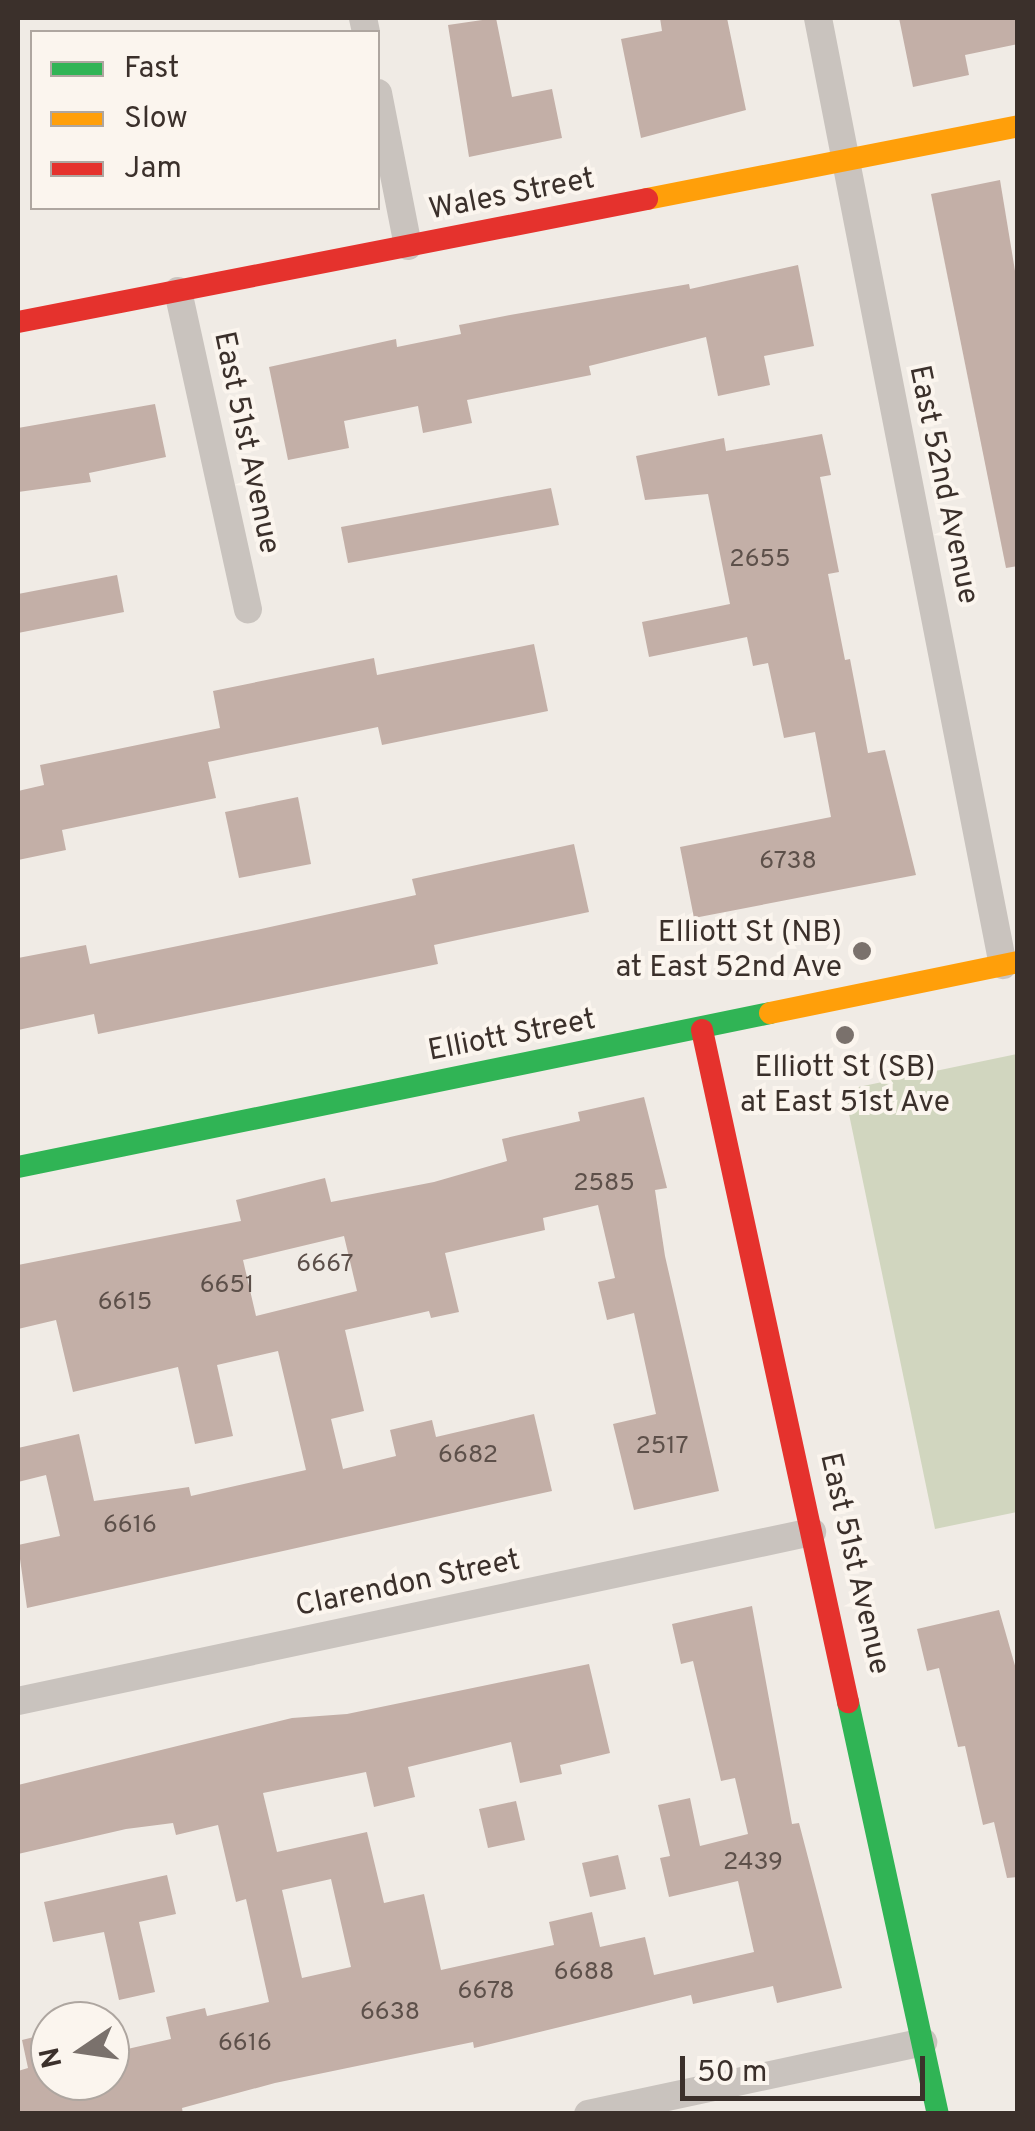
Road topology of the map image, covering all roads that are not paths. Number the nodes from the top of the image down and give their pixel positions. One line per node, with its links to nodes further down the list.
1 (818, 18): 4 (street, East 52nd Avenue)
2 (380, 103): 5 (street)
3 (1018, 126): 4 (street, Wales Street)
4 (845, 160): 5 (street, Wales Street); 9 (street, East 52nd Avenue)
5 (408, 246): 6 (street, Wales Street)
6 (178, 291): 7 (street, Wales Street); 8 (street, East 51st Avenue)
7 (18, 322)
8 (248, 608)
9 (1010, 964): 10 (street, Elliott Street)
10 (702, 1030): 11 (street, Elliott Street); 12 (street, East 51st Avenue)
11 (18, 1168)
12 (812, 1532): 13 (street, Clarendon Street); 14 (street, East 51st Avenue)
13 (18, 1701)
14 (922, 2042): 15 (street); 16 (street, East 51st Avenue)
15 (588, 2114)
16 (938, 2114)

